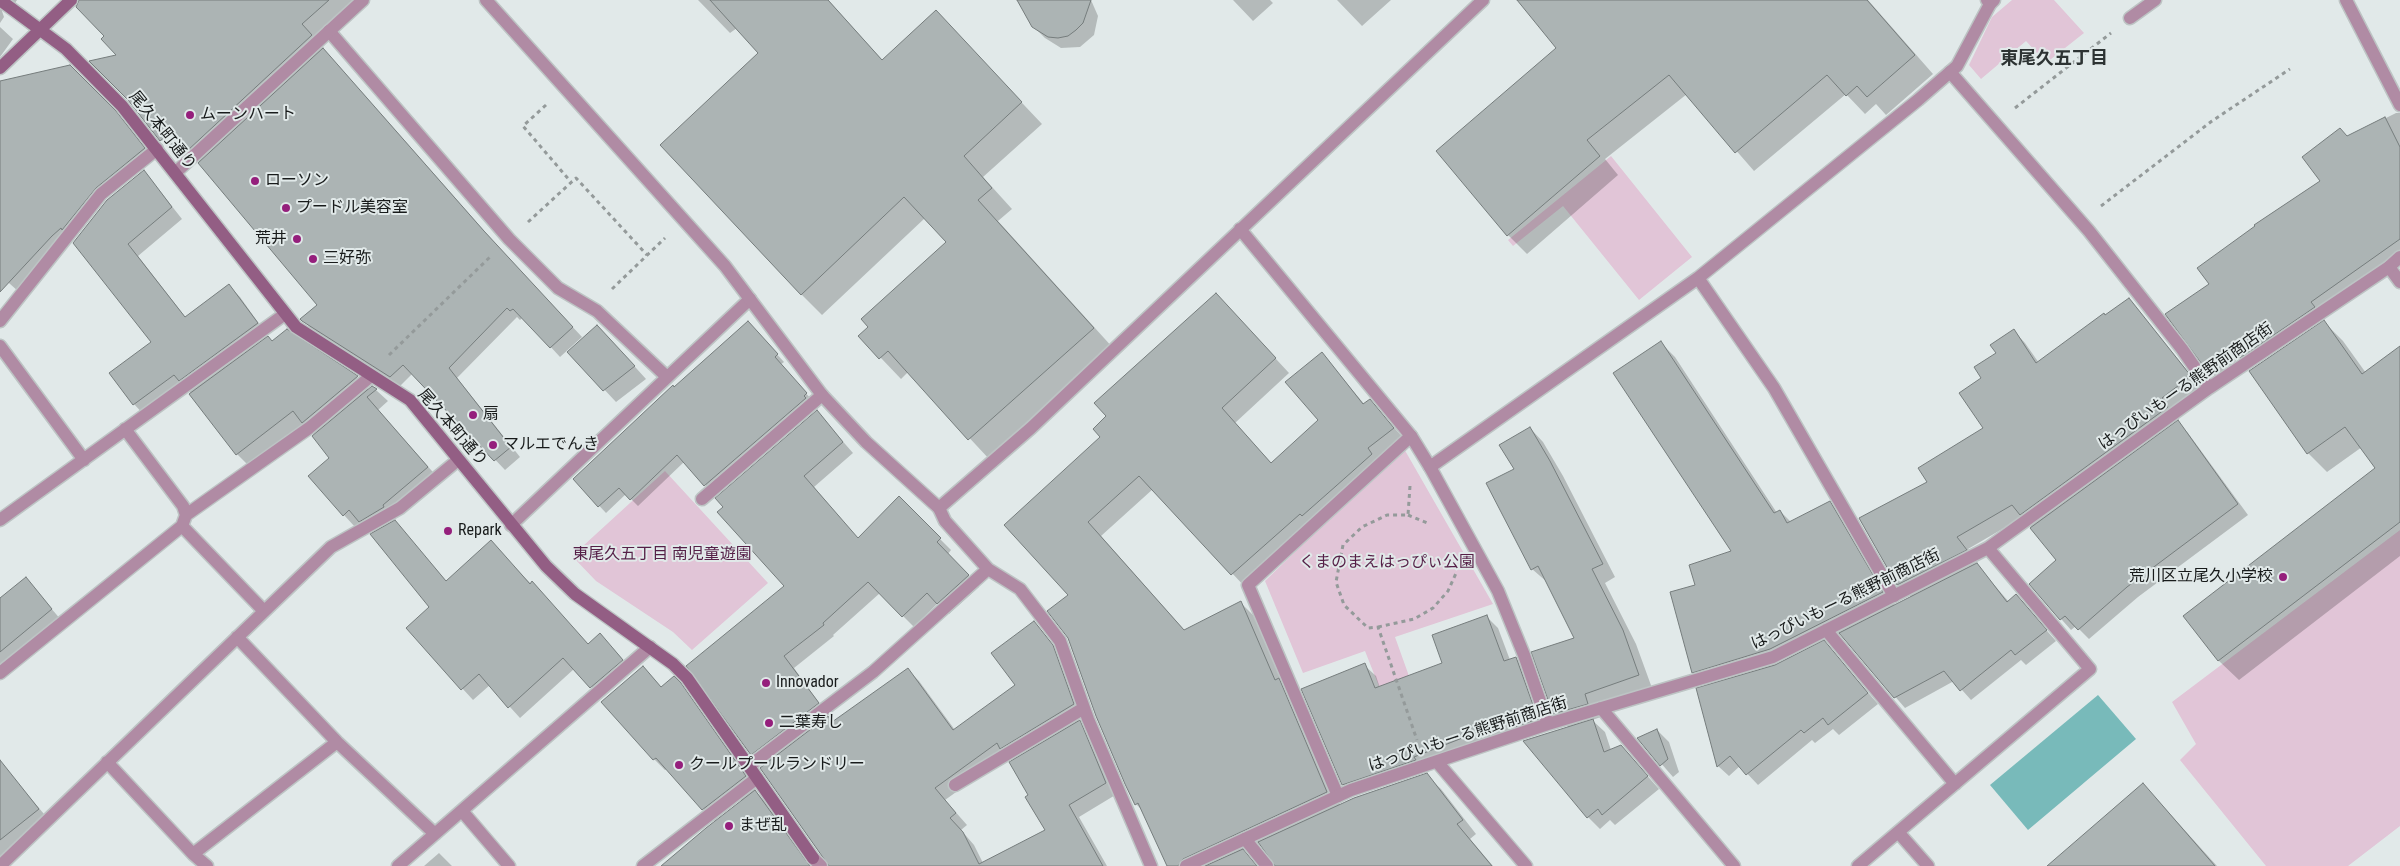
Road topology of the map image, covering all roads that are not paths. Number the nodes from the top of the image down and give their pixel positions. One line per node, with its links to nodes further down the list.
1 (0, 0): 10 (street, 尾久本町通り)
2 (71, 0): 10 (street)
3 (363, 0): 11 (street)
4 (486, 0): 22 (street)
5 (1483, 0): 17 (street)
6 (2155, 0): 9 (street)
7 (2346, 0): 14 (street)
8 (1990, 1): 13 (street)
9 (2130, 18)
10 (41, 28): 12 (street); 15 (street, 尾久本町通り)
11 (329, 32): 16 (street); 27 (street)
12 (0, 68)
13 (1950, 72): 20 (street); 28 (street)
14 (2400, 105)
15 (157, 149): 16 (street, 尾久本町通り); 24 (street)
16 (175, 172): 23 (street, 尾久本町通り)
17 (1240, 229): 31 (street); 36 (street)
18 (2400, 257): 19 (street, はっぴいもーる熊野前商店街)
19 (2389, 268): 21 (street); 28 (street, はっぴいもーる熊野前商店街)
20 (1698, 278): 34 (street); 42 (street)
21 (2400, 282)
22 (750, 299): 27 (street); 29 (street)
23 (285, 314): 26 (street, 尾久本町通り); 30 (street)
24 (0, 321)
25 (0, 346): 32 (street)
26 (371, 376): 33 (street, 尾久本町通り); 38 (street)
27 (667, 377): 39 (street)
28 (2209, 388): 40 (street, はっぴいもーる熊野前商店街)
29 (822, 395): 35 (street); 36 (street)
30 (125, 429): 32 (street); 38 (street)
31 (1412, 436): 34 (street); 58 (street)
32 (84, 460): 37 (street)
33 (458, 460): 39 (street, 尾久本町通り); 43 (street)
34 (1430, 467): 50 (street)
35 (702, 499)
36 (939, 508): 41 (street)
37 (0, 520)
38 (184, 521): 43 (street); 47 (street)
39 (512, 524): 46 (street, 尾久本町通り)
40 (1988, 548): 42 (street, はっぴいもーる熊野前商店街); 57 (street)
41 (988, 569): 48 (street); 54 (street)
42 (1894, 596): 44 (street, はっぴいもーる熊野前商店街)
43 (264, 610): 45 (street)
44 (1826, 630): 49 (street, はっぴいもーる熊野前商店街); 57 (street)
45 (237, 638): 51 (street); 52 (street)
46 (650, 647): 54 (street, 尾久本町通り); 59 (street)
47 (0, 673)
48 (1084, 708): 56 (street); 70 (street)
49 (1601, 708): 50 (street, はっぴいもーる熊野前商店街); 74 (street)
50 (1548, 724): 53 (street, はっぴいもーる熊野前商店街)
51 (337, 742): 61 (street); 63 (street)
52 (107, 762): 63 (street); 65 (street)
53 (1438, 763): 58 (street, はっぴいもーる熊野前商店街); 73 (street)
54 (749, 766): 55 (street, 尾久本町通り)
55 (757, 778): 64 (street, 尾久本町通り); 69 (street)
56 (955, 784)
57 (1955, 784): 60 (street)
58 (1338, 796): 62 (street, はっぴいもーる熊野前商店街)
59 (462, 811): 61 (street); 68 (street)
60 (1898, 832): 75 (street); 76 (street)
61 (435, 834): 67 (street)
62 (1245, 839): 71 (street, はっぴいもーる熊野前商店街); 72 (street)
63 (193, 854): 66 (street)
64 (817, 862)
65 (0, 866)
66 (207, 866)
67 (398, 866)
68 (509, 866)
69 (643, 866)
70 (1151, 866)
71 (1186, 866)
72 (1267, 866)
73 (1526, 866)
74 (1734, 866)
75 (1858, 866)
76 (1928, 866)

